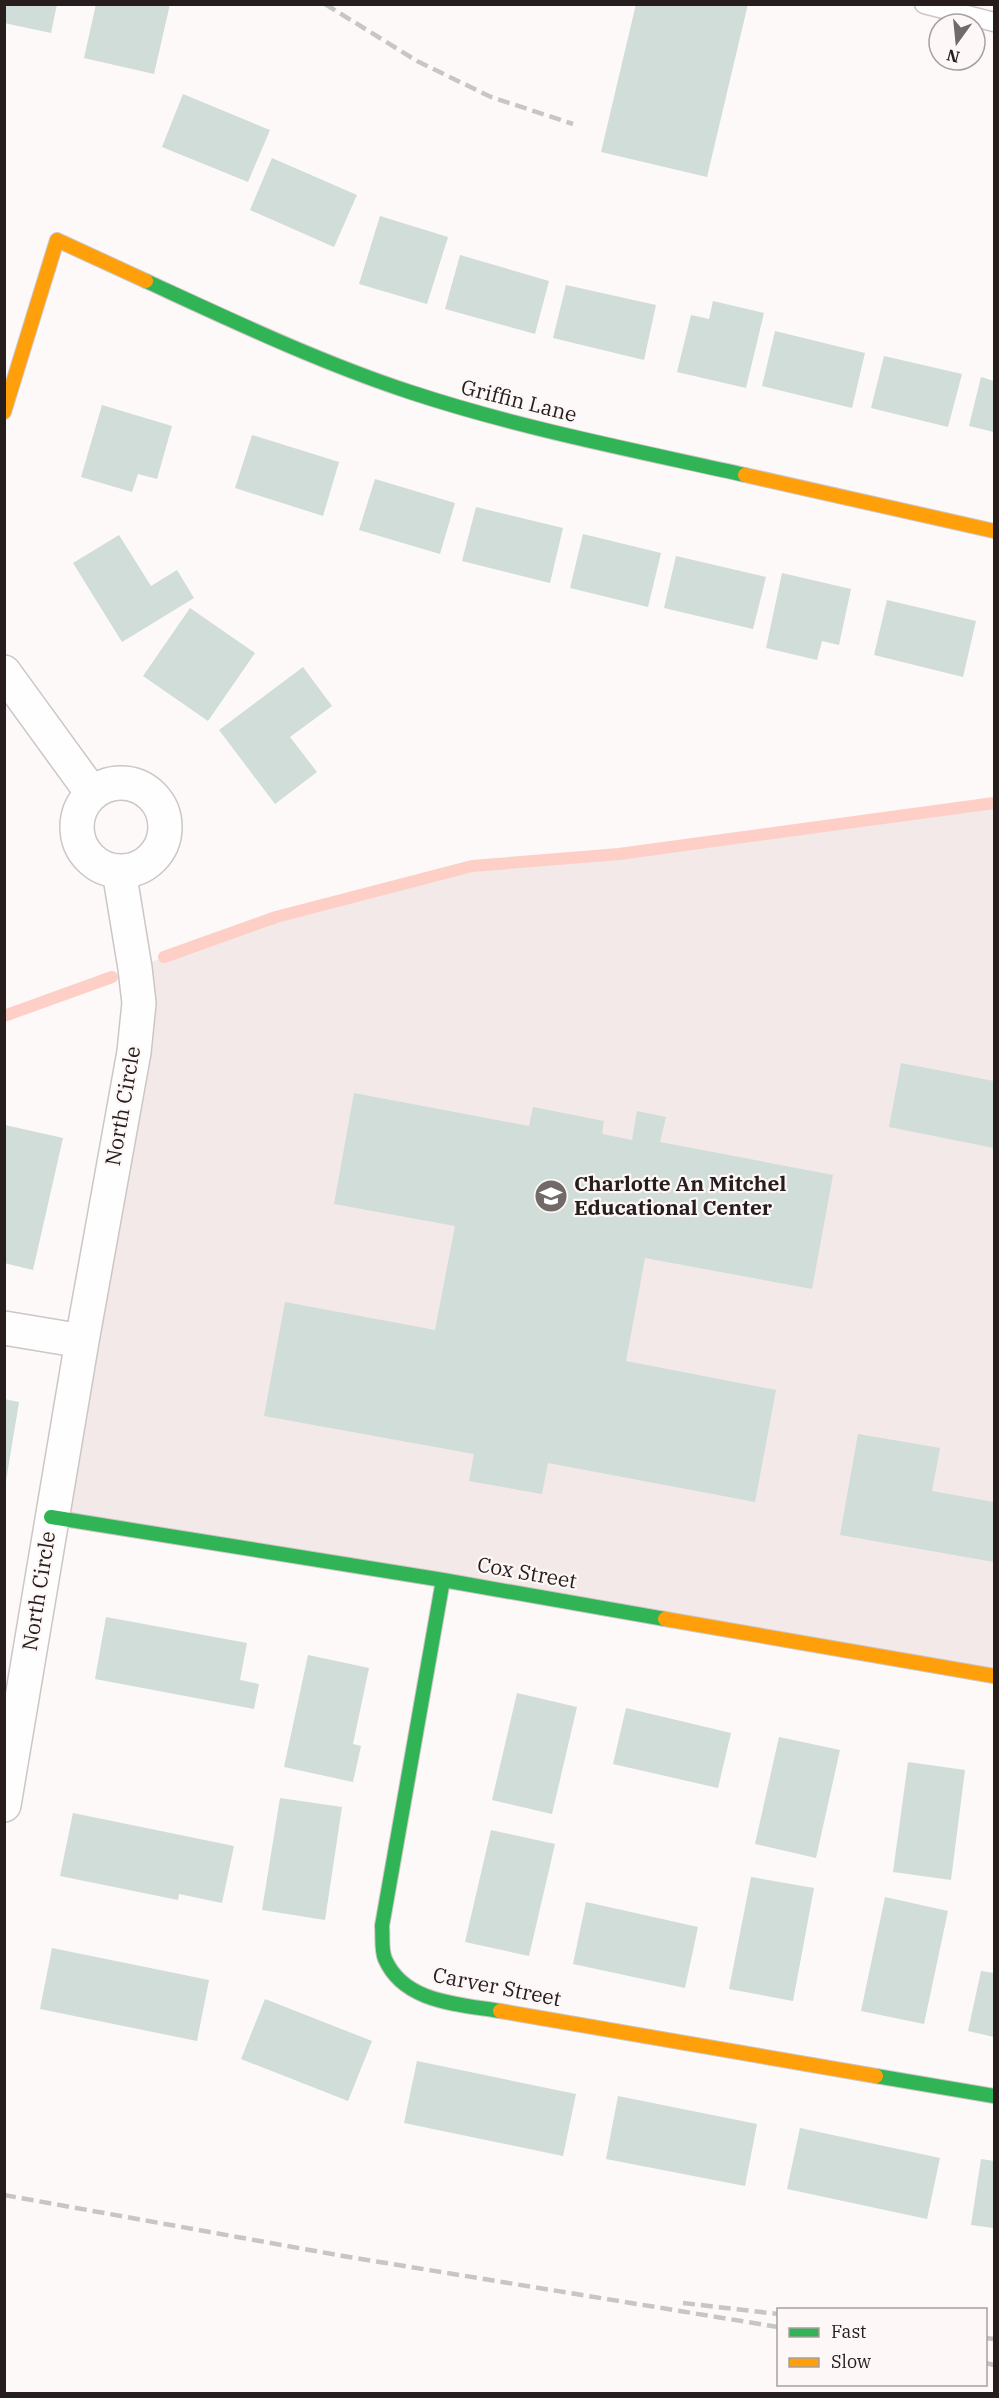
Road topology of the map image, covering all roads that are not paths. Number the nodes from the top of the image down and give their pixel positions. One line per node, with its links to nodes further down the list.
1 (924, 4): 2 (lane)
2 (994, 22)
3 (4, 412): 4 (street, Griffin Lane)
4 (994, 531)
5 (4, 672): 6 (street)
6 (92, 793): 7 (street); 7 (street)
7 (118, 871): 9 (street, North Circle)
8 (4, 1328): 9 (street)
9 (82, 1341): 10 (street, North Circle)
10 (51, 1518): 11 (street, Cox Street); 13 (street, North Circle)
11 (443, 1580): 12 (street, Cox Street); 14 (street, Carver Street)
12 (994, 1676)
13 (4, 1805)
14 (994, 2096)

